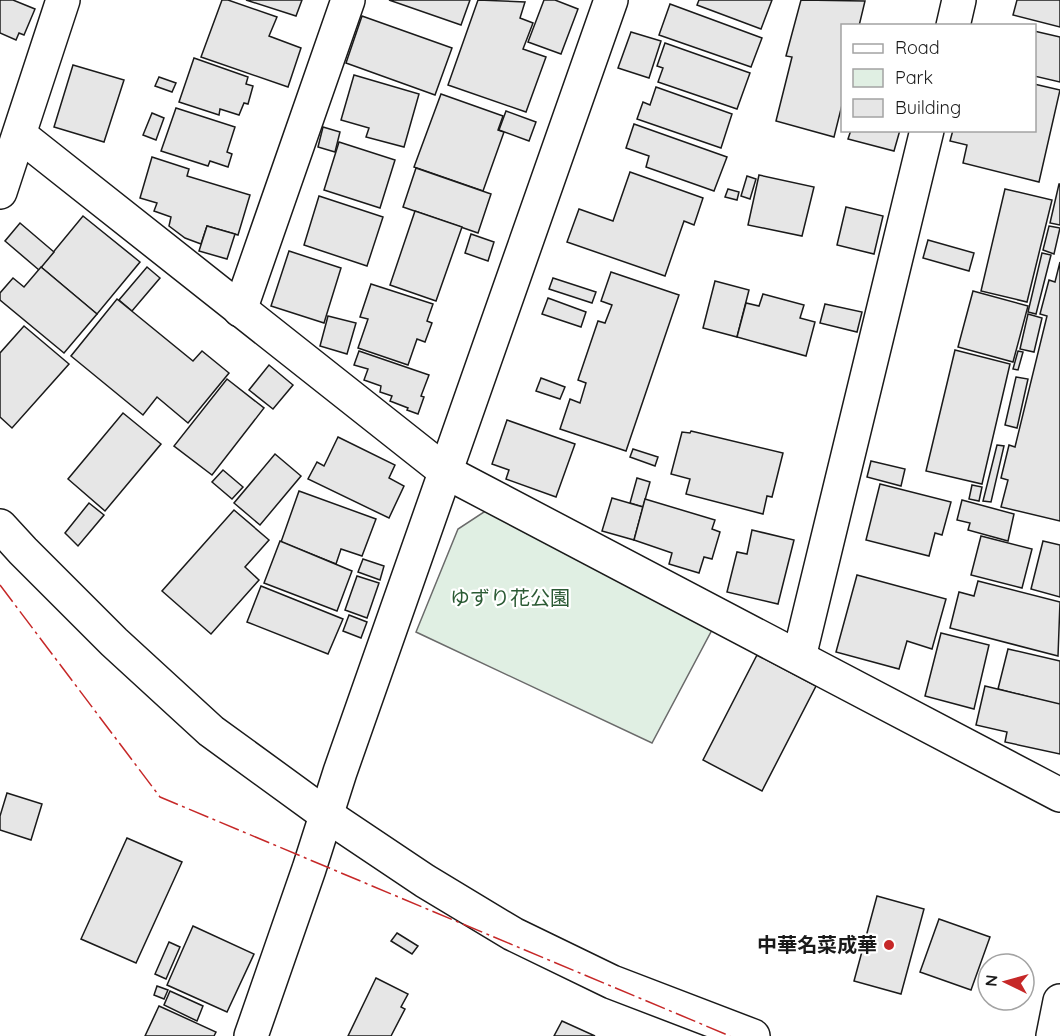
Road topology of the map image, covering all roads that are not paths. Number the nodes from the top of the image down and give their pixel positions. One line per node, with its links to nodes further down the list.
1 (63, 0): 7 (street)
2 (348, 0): 9 (street)
3 (612, 0): 10 (street)
4 (959, 0): 5 (street)
5 (953, 24)
6 (927, 132): 12 (street)
7 (20, 135): 8 (street); 9 (street)
8 (0, 192)
9 (240, 310): 10 (street)
10 (446, 472): 12 (street); 14 (street)
11 (0, 526): 14 (street)
12 (799, 657): 13 (street)
13 (1060, 795)
14 (325, 814): 16 (street); 17 (street)
15 (1060, 1001): 18 (street)
16 (251, 1036)
17 (753, 1036)
18 (1053, 1036)

